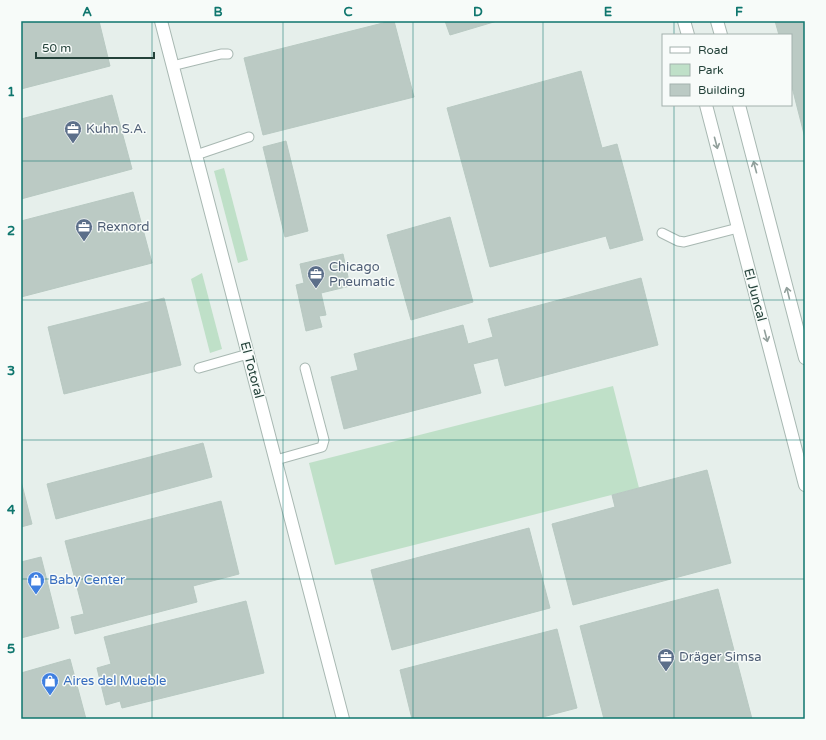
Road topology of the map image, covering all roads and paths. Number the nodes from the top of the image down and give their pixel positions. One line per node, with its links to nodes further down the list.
1 (161, 21): 7 (street, El Totoral)
2 (684, 21): 4 (street)
3 (717, 21): 5 (street)
4 (688, 34)
5 (721, 34)
6 (228, 54): 7 (lane)
7 (172, 66): 11 (street, El Totoral)
8 (706, 106): 12 (street, El Juncal, one-way to 12)
9 (739, 106): 15 (street, one-way to 9)
10 (249, 136): 11 (lane)
11 (196, 155): 14 (street, El Totoral)
12 (738, 228): 13 (lane); 19 (street, El Juncal, one-way to 19)
13 (662, 234)
14 (248, 354): 16 (lane); 18 (street, El Totoral)
15 (805, 358)
16 (199, 368)
17 (305, 368): 18 (lane)
18 (276, 460): 20 (street, El Totoral)
19 (805, 485)
20 (344, 719)

